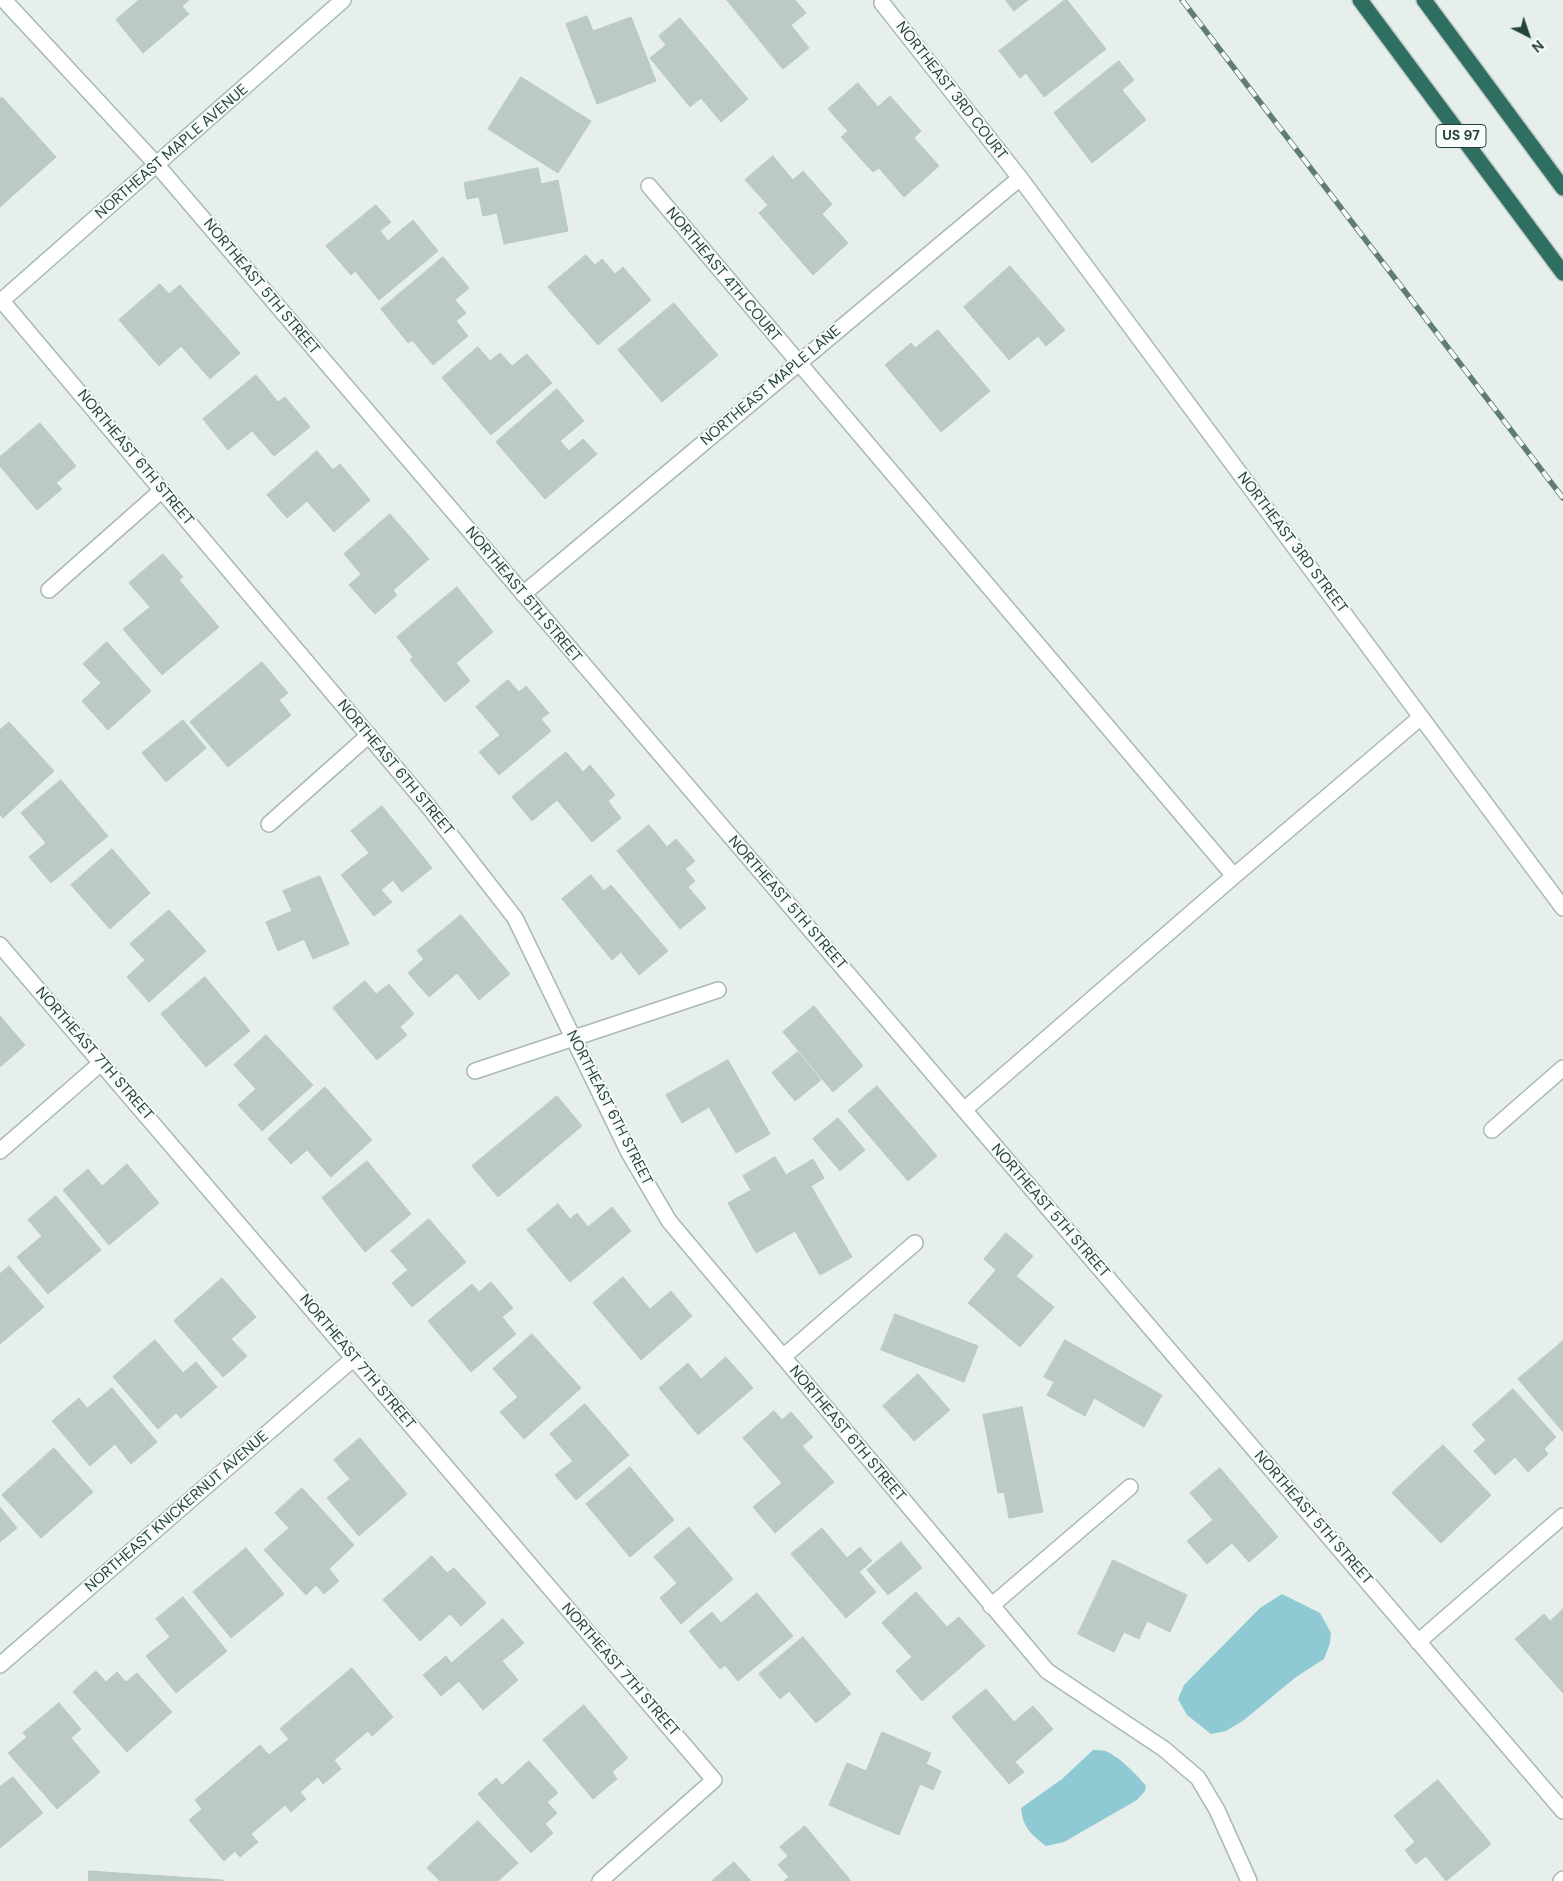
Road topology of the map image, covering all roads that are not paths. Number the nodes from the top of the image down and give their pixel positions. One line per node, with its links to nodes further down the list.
1 (4, 0): 6 (street, NORTHEAST 5TH STREET)
2 (343, 0): 6 (street, NORTHEAST MAPLE AVENUE)
3 (1360, 0): 10 (highway, US 97)
4 (1424, 0): 9 (highway)
5 (882, 3): 7 (street, NORTHEAST 3RD COURT)
6 (157, 165): 11 (street, NORTHEAST MAPLE AVENUE); 15 (street, NORTHEAST 5TH STREET)
7 (1020, 178): 12 (street, NORTHEAST MAPLE LANE); 16 (street, NORTHEAST 3RD STREET)
8 (649, 186): 12 (street, NORTHEAST 4TH COURT)
9 (1563, 188)
10 (1563, 273)
11 (1, 301): 13 (street, NORTHEAST 6TH STREET)
12 (798, 364): 15 (street, NORTHEAST MAPLE LANE); 19 (street, NORTHEAST 4TH COURT)
13 (162, 490): 14 (street); 17 (street, NORTHEAST 6TH STREET)
14 (49, 590)
15 (523, 594): 27 (street, NORTHEAST 5TH STREET)
16 (1421, 717): 19 (street); 20 (street, NORTHEAST 3RD STREET)
17 (368, 735): 18 (street); 23 (street, NORTHEAST 6TH STREET)
18 (268, 824)
19 (1234, 876): 27 (street)
20 (1563, 908)
21 (0, 945): 24 (street, NORTHEAST 7TH STREET)
22 (718, 990): 23 (street)
23 (573, 1038): 26 (street); 31 (street, NORTHEAST 6TH STREET)
24 (101, 1063): 29 (street); 32 (street, NORTHEAST 7TH STREET)
25 (1563, 1068): 28 (street)
26 (475, 1071)
27 (964, 1110): 36 (street, NORTHEAST 5TH STREET)
28 (1492, 1130)
29 (0, 1151)
30 (915, 1243): 31 (street)
31 (783, 1357): 35 (street, NORTHEAST 6TH STREET)
32 (354, 1358): 37 (street, NORTHEAST KNICKERNUT AVENUE); 39 (street, NORTHEAST 7TH STREET)
33 (1130, 1487): 35 (street)
34 (1563, 1516): 36 (street)
35 (991, 1606): 40 (street, NORTHEAST 6TH STREET)
36 (1418, 1642): 38 (street, NORTHEAST 5TH STREET)
37 (0, 1666)
38 (1563, 1811)
39 (600, 1881)
40 (1248, 1881)

